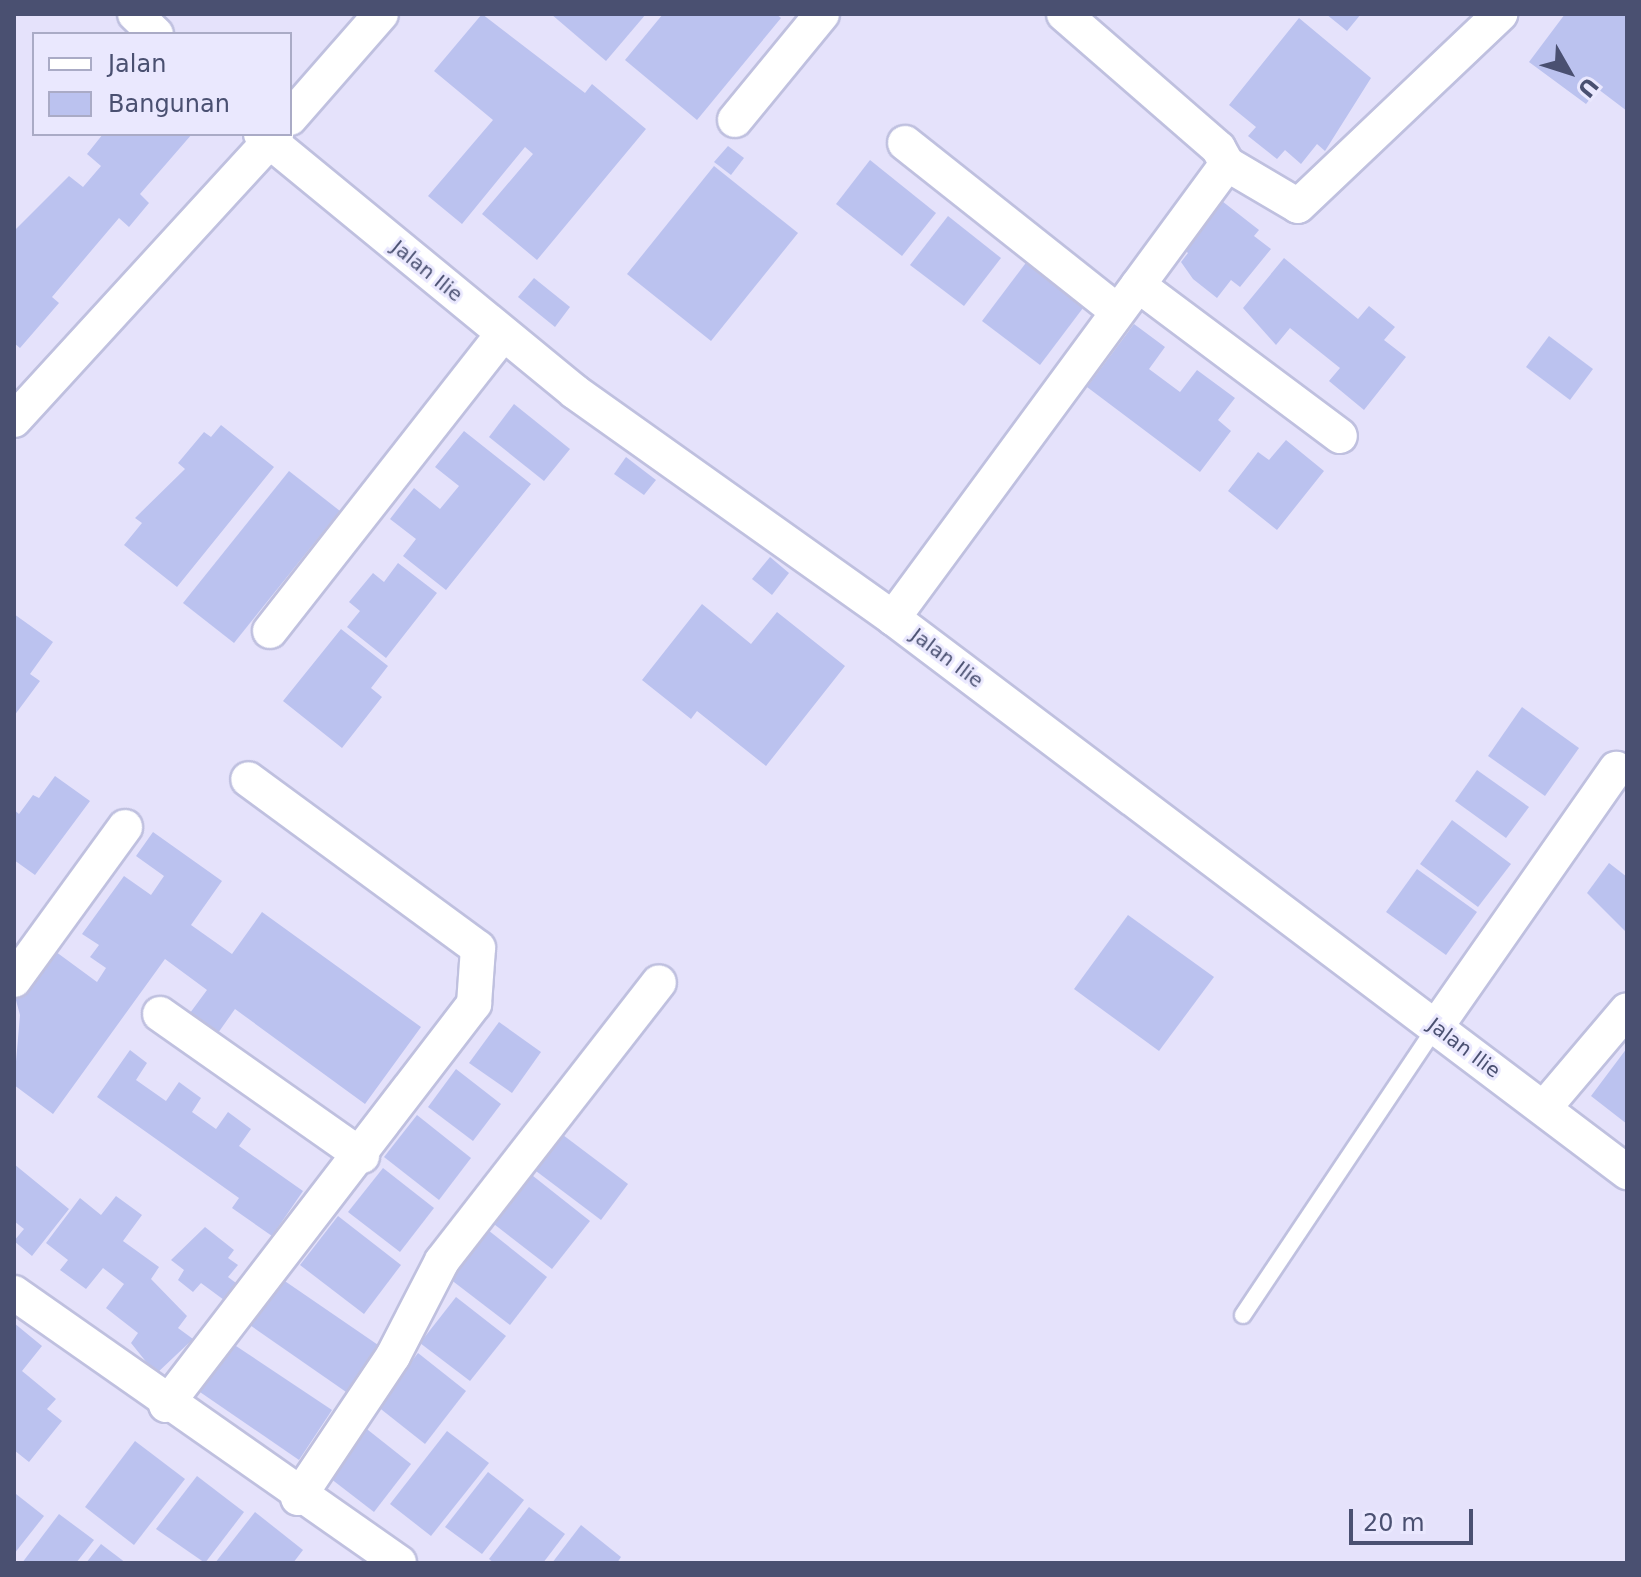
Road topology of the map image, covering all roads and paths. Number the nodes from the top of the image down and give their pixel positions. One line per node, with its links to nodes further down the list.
1 (135, 14): 6 (street)
2 (381, 14): 7 (street)
3 (822, 14): 8 (street)
4 (1064, 14): 12 (street)
5 (1500, 14): 12 (street)
6 (154, 32)
7 (292, 112)
8 (735, 120)
9 (270, 136): 15 (street)
10 (279, 136): 14 (street, Jalan Ilie)
11 (905, 143): 13 (street)
12 (1227, 164): 13 (street)
13 (1128, 298): 16 (street); 17 (street)
14 (503, 334): 17 (street, Jalan Ilie); 18 (street)
15 (14, 420)
16 (1340, 436)
17 (893, 618): 26 (street, Jalan Ilie)
18 (270, 631)
19 (1616, 769): 26 (street)
20 (248, 779): 28 (street)
21 (125, 827): 22 (street)
22 (14, 980)
23 (659, 982): 33 (street)
24 (1627, 1010): 27 (street)
25 (160, 1014): 28 (street)
26 (1436, 1027): 27 (street, Jalan Ilie); 31 (lane)
27 (1544, 1108): 29 (street, Jalan Ilie)
28 (362, 1156): 32 (street)
29 (1627, 1172)
30 (14, 1293): 32 (street)
31 (1243, 1315)
32 (166, 1405): 33 (street)
33 (298, 1498): 34 (street)
34 (399, 1563)

